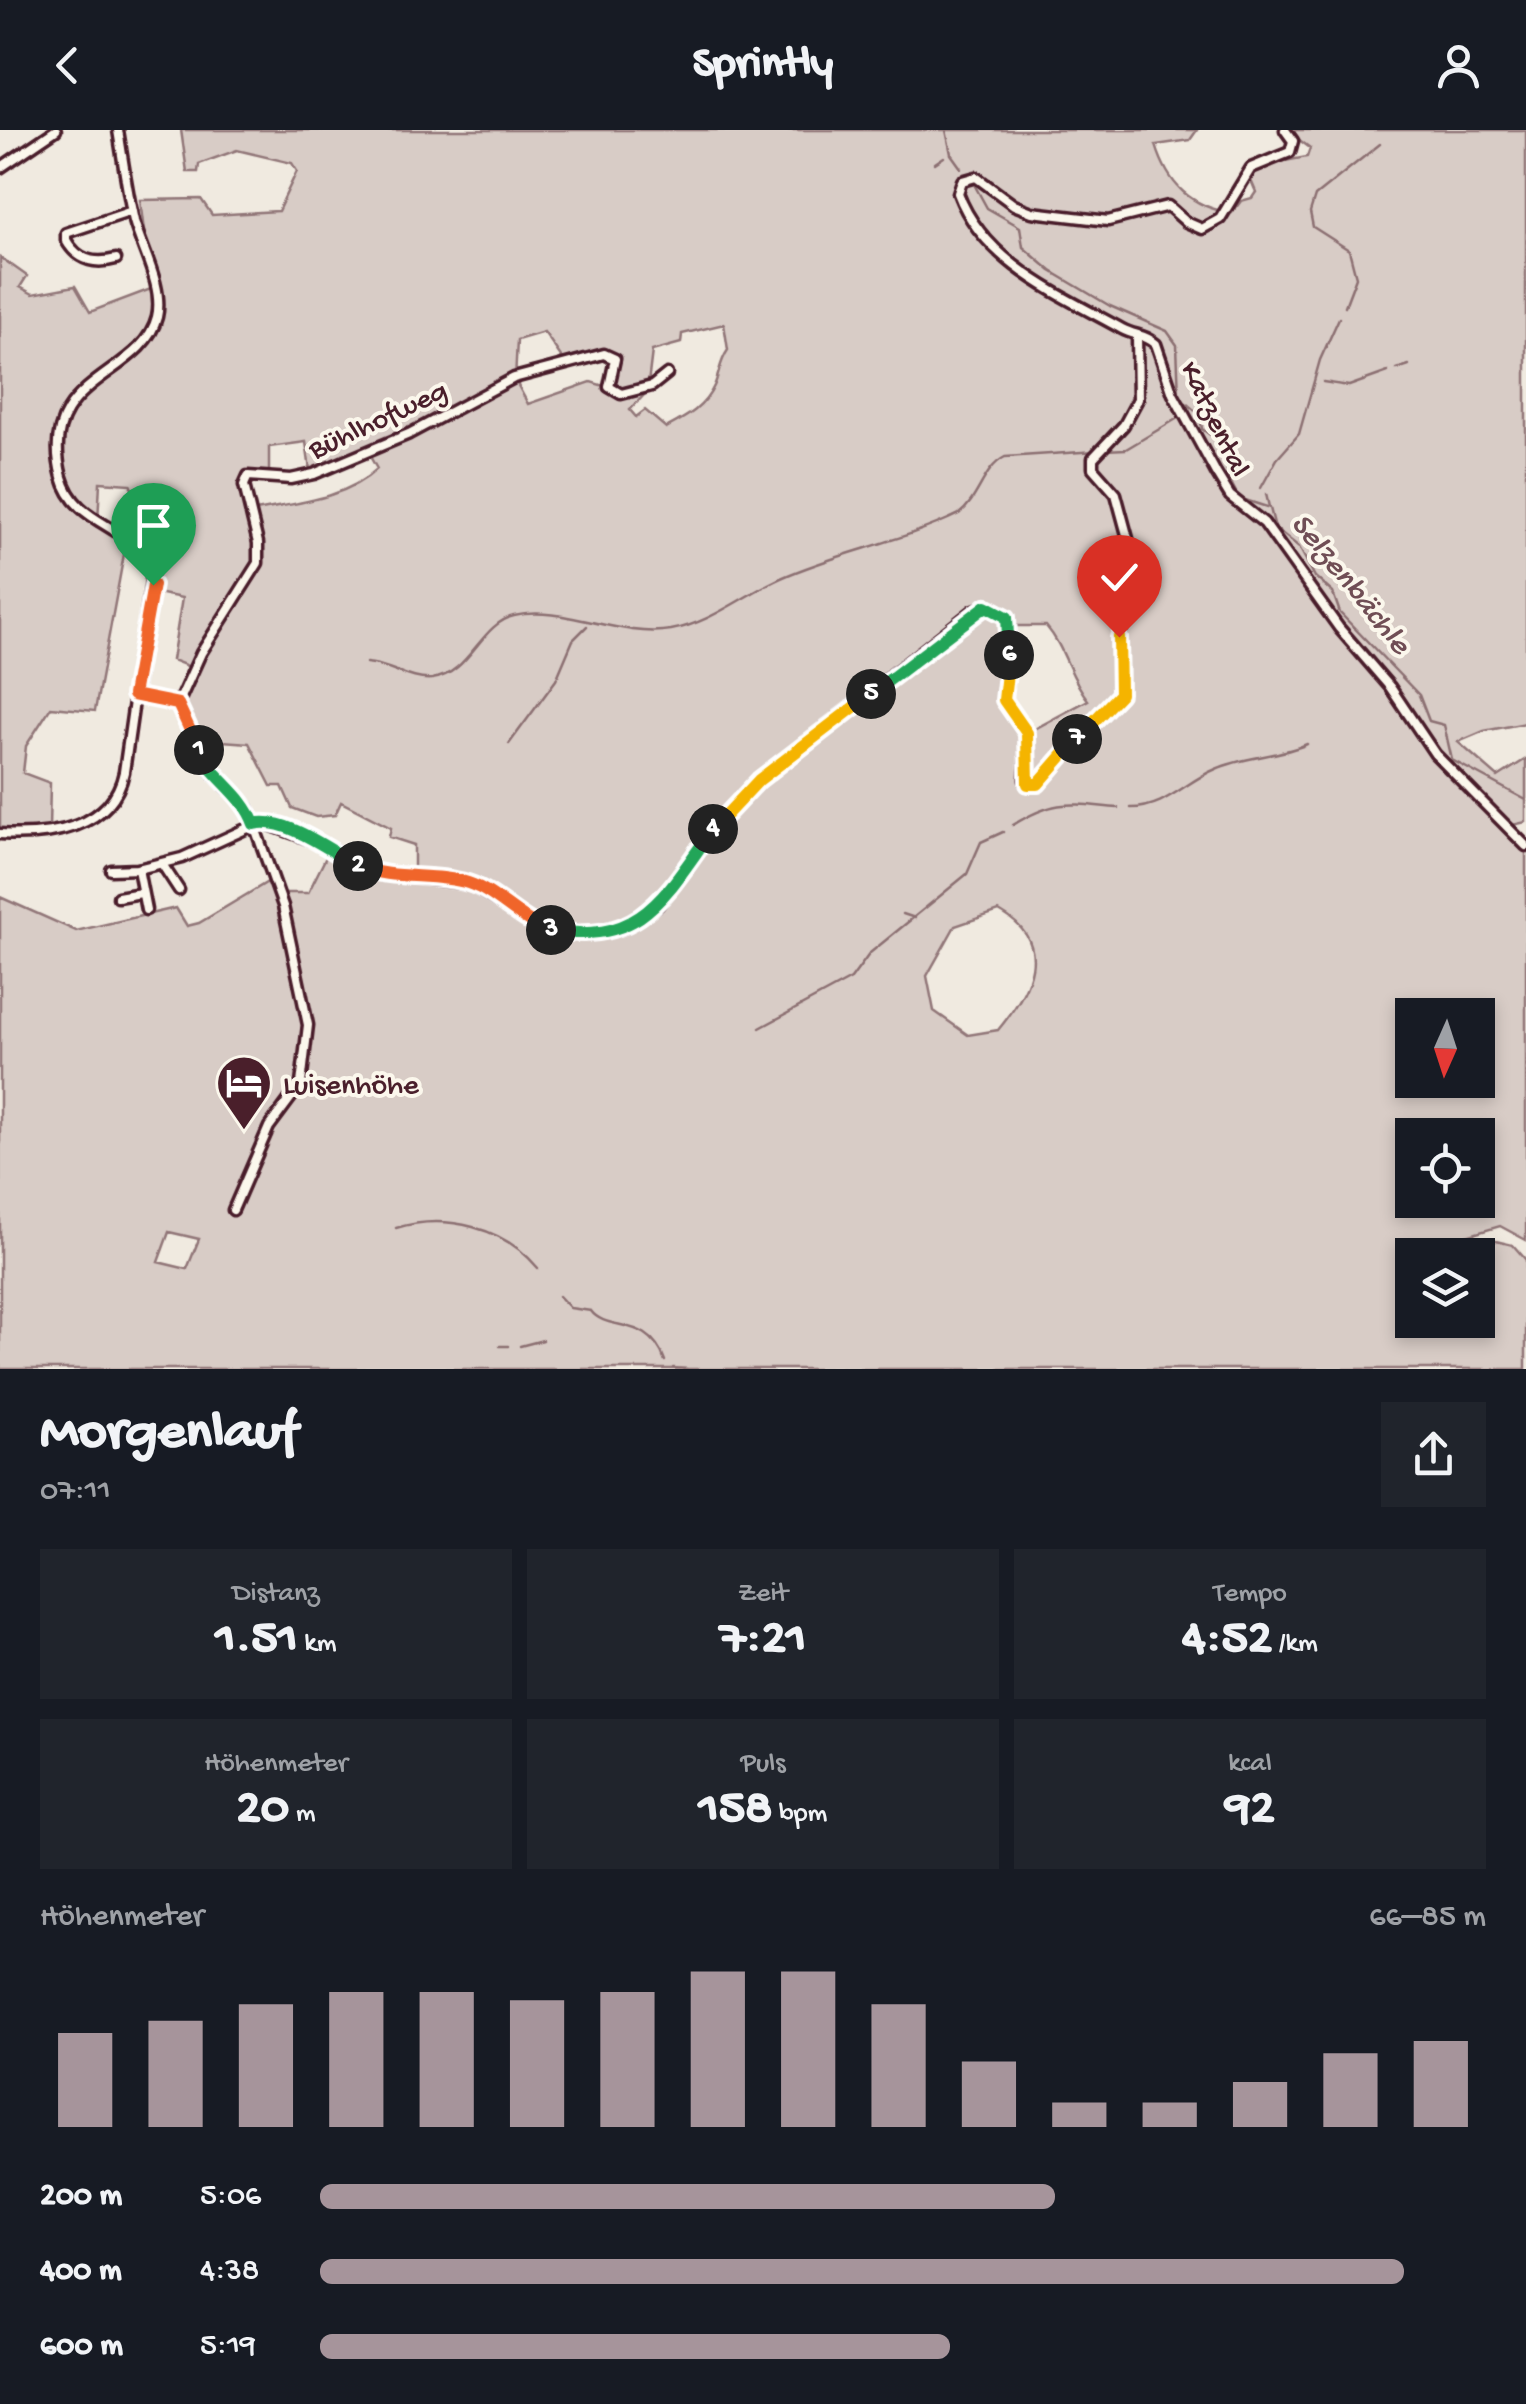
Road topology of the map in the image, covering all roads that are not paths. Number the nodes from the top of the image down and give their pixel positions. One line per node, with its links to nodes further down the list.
1 (56, 130): 4 (street)
2 (118, 130): 5 (street)
3 (1284, 130): 7 (street)
4 (0, 168)
5 (132, 211): 6 (street); 9 (street)
6 (116, 259)
7 (1137, 337): 11 (street); 13 (street, Katzental)
8 (668, 374): 10 (street, Bühlhofweg)
9 (133, 695): 10 (street); 12 (street)
10 (178, 704): 11 (street)
11 (254, 824): 14 (street); 21 (street)
12 (0, 834)
13 (1526, 846)
14 (162, 864): 15 (street); 17 (street)
15 (138, 869): 16 (street); 18 (street)
16 (111, 870)
17 (178, 890)
18 (141, 892): 19 (street); 20 (street)
19 (118, 897)
20 (146, 910)
21 (233, 1210)

